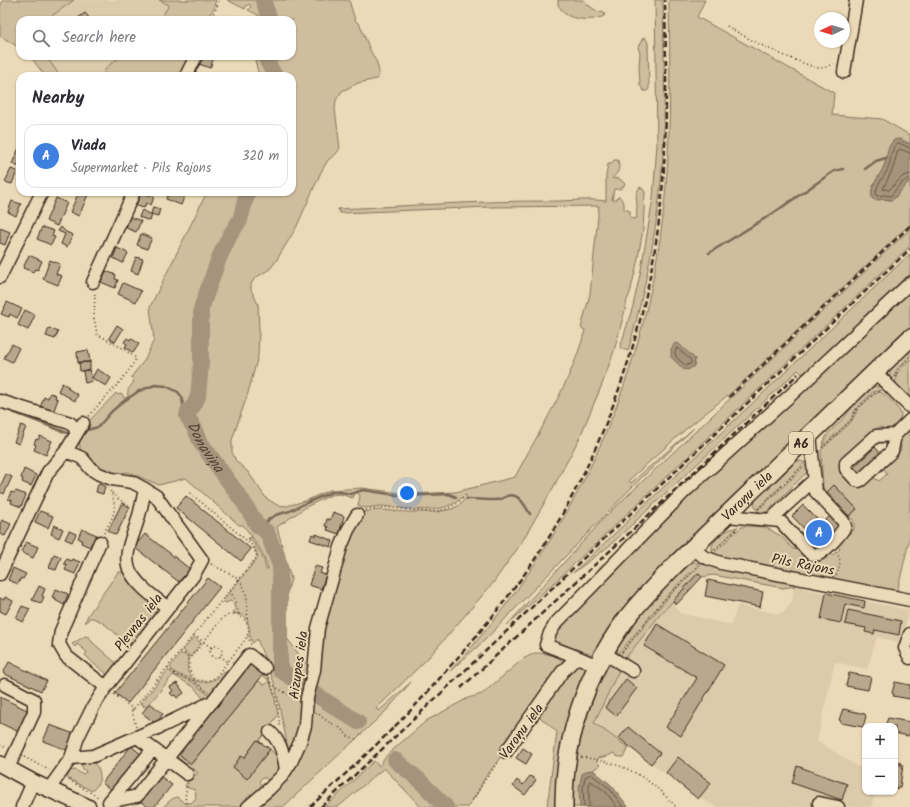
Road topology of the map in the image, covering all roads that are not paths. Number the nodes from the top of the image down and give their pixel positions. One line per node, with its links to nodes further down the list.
1 (856, 0): 4 (street)
2 (194, 60): 3 (street)
3 (188, 72)
4 (844, 72)
5 (40, 196): 7 (street)
6 (132, 196): 8 (street)
7 (0, 277)
8 (93, 282)
9 (910, 283): 29 (street)
10 (910, 338): 11 (highway, Varoņu iela / A6)
11 (875, 372): 13 (street); 15 (highway, Varoņu iela / A6)
12 (0, 401): 17 (street)
13 (910, 407)
14 (910, 420): 16 (street)
15 (810, 435): 18 (street); 21 (highway, Varoņu iela / A6)
16 (895, 435)
17 (66, 451): 19 (street); 25 (street)
18 (814, 479): 22 (street); 22 (street)
19 (145, 489): 27 (street); 27 (street, Pļevnas iela)
20 (357, 515): 44 (street, Aizupes iela)
21 (727, 516): 22 (street); 24 (highway, Varoņu iela / A6)
22 (770, 520)
23 (100, 542): 35 (street)
24 (693, 548): 26 (street, Pils Rajons); 31 (highway, Varoņu iela / A6)
25 (0, 574)
26 (910, 600)
27 (168, 608): 35 (street, Pļevnas iela)
28 (910, 634): 30 (street)
29 (577, 657): 31 (street); 40 (street, Varoņu iela)
30 (910, 658)
31 (601, 659): 33 (street); 53 (highway, Varoņu iela / A6)
32 (265, 668): 36 (street)
33 (633, 671)
34 (5, 685): 43 (street)
35 (106, 688): 41 (street, Pļevnas iela)
36 (213, 700): 38 (street); 42 (street)
37 (270, 732): 44 (street)
38 (138, 737): 39 (street); 41 (street)
39 (154, 749): 42 (street); 49 (street)
40 (506, 752)
41 (72, 758): 47 (street, Pļevnas iela)
42 (166, 758): 45 (street); 49 (street)
43 (4, 766): 46 (main road)
44 (286, 770): 52 (street, Aizupes iela)
45 (187, 774)
46 (33, 782): 47 (main road); 50 (street)
47 (49, 789): 51 (main road)
48 (819, 803): 54 (street)
49 (108, 805)
50 (22, 807)
51 (88, 807)
52 (248, 807)
53 (564, 807)
54 (838, 807)

